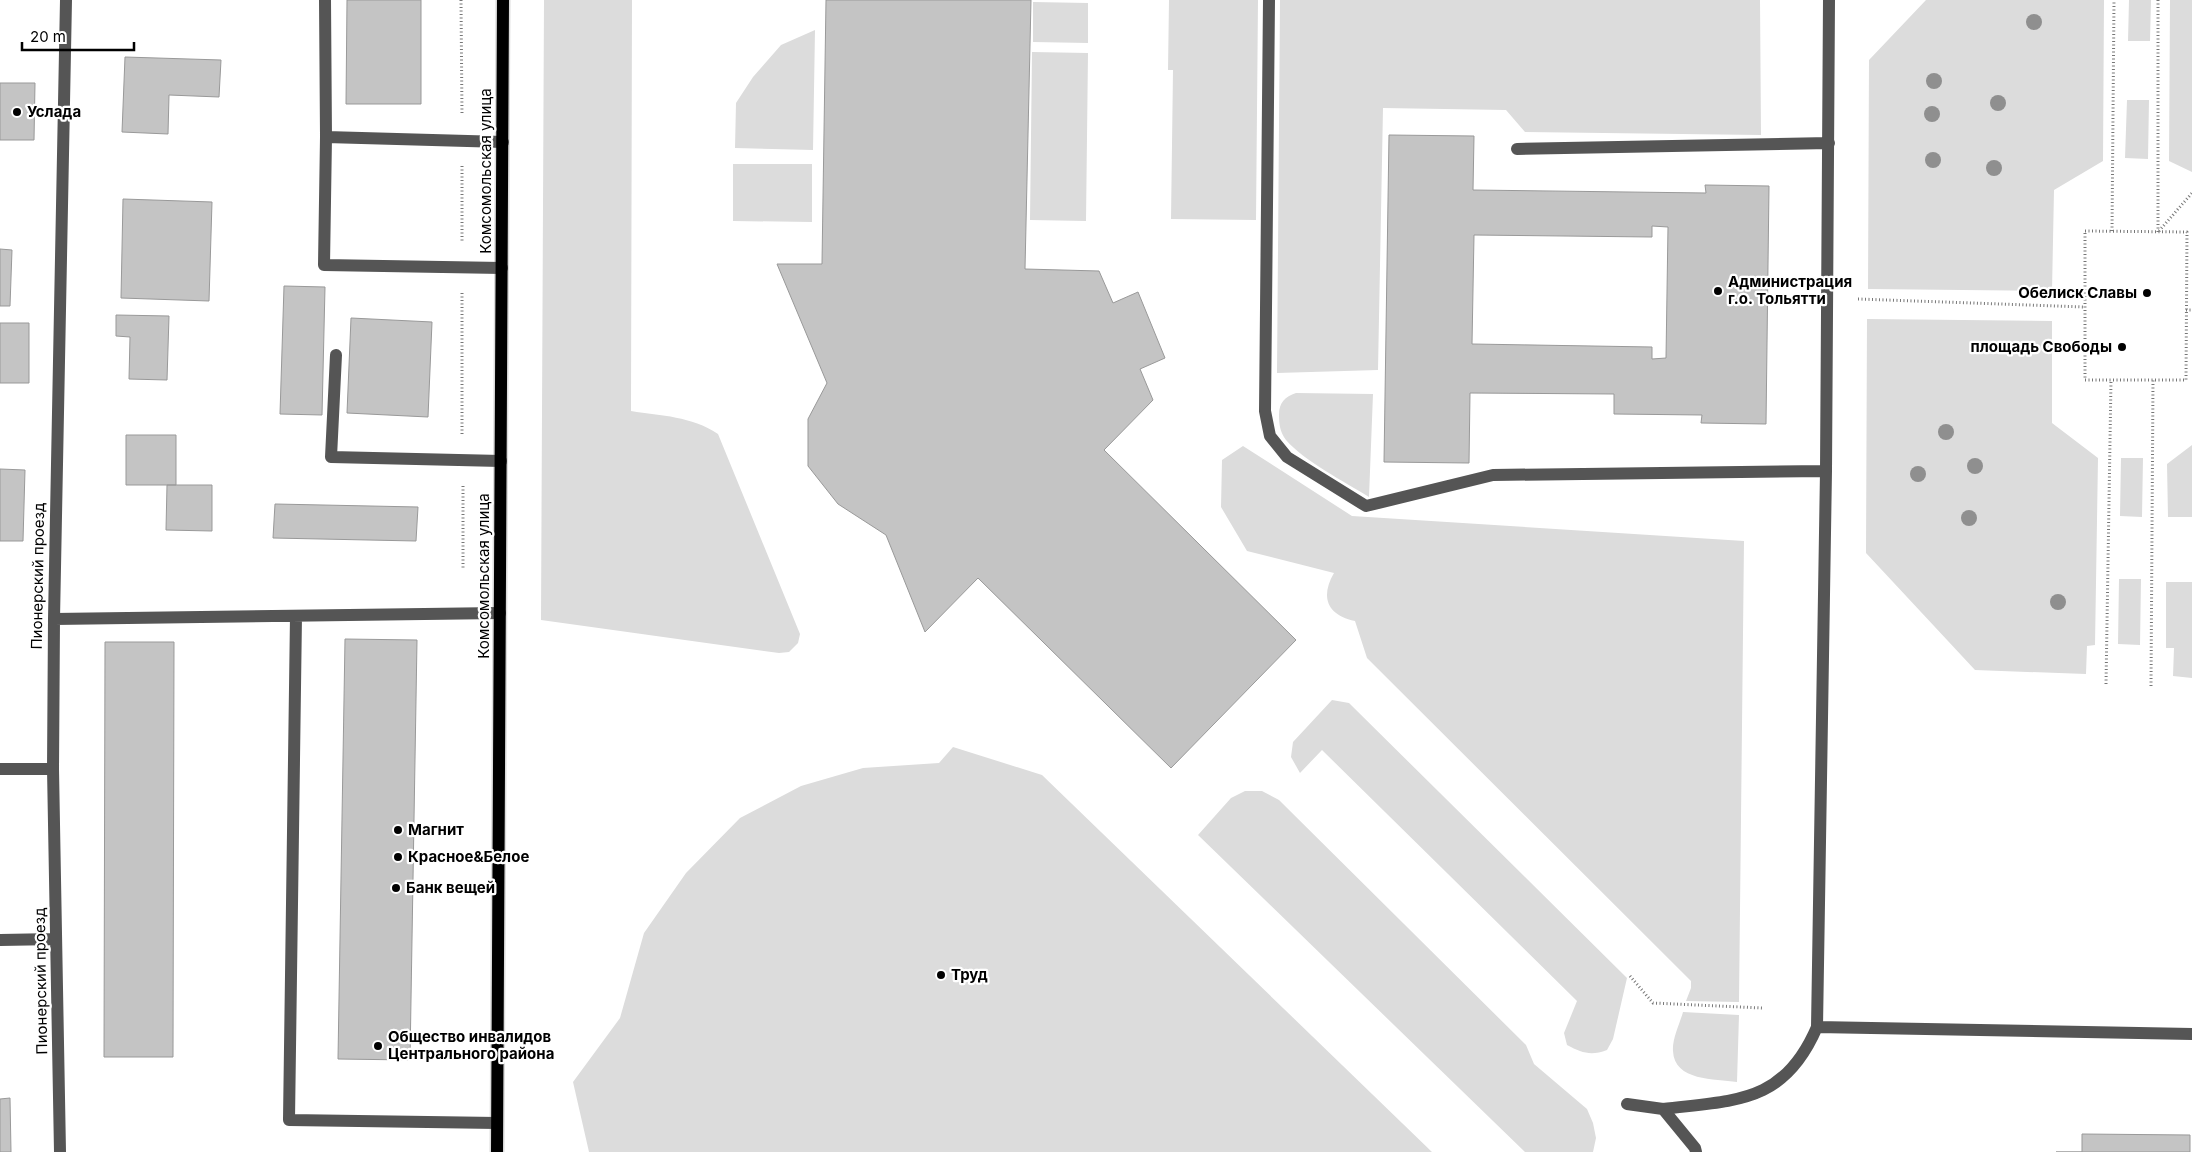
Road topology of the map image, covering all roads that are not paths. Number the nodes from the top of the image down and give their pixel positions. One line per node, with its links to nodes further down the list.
1 (66, 0): 16 (street, Пионерский проезд)
2 (325, 0): 6 (street)
3 (503, 0): 7 (main road, Комсомольская улица)
4 (1269, 0): 13 (street)
5 (1829, 0): 8 (street)
6 (326, 137): 7 (street); 10 (street)
7 (503, 142): 10 (main road, Комсомольская улица)
8 (1829, 143): 9 (street); 13 (street)
9 (1517, 148)
10 (502, 268): 12 (main road, Комсомольская улица)
11 (336, 355): 12 (street)
12 (501, 461): 14 (main road, Комсомольская улица)
13 (1826, 472): 21 (street)
14 (500, 613): 15 (street); 25 (main road, Комсомольская улица)
15 (296, 616): 16 (street); 25 (street)
16 (54, 619): 18 (street, Пионерский проезд)
17 (0, 769): 18 (street)
18 (53, 769): 19 (street, Пионерский проезд)
19 (56, 939): 20 (street); 26 (street, Пионерский проезд)
20 (0, 940)
21 (1816, 1027): 22 (street); 24 (street)
22 (2192, 1034)
23 (1627, 1104): 24 (street)
24 (1663, 1109): 28 (street)
25 (497, 1123): 27 (main road, Комсомольская улица)
26 (60, 1152)
27 (497, 1152)
28 (1696, 1152)

